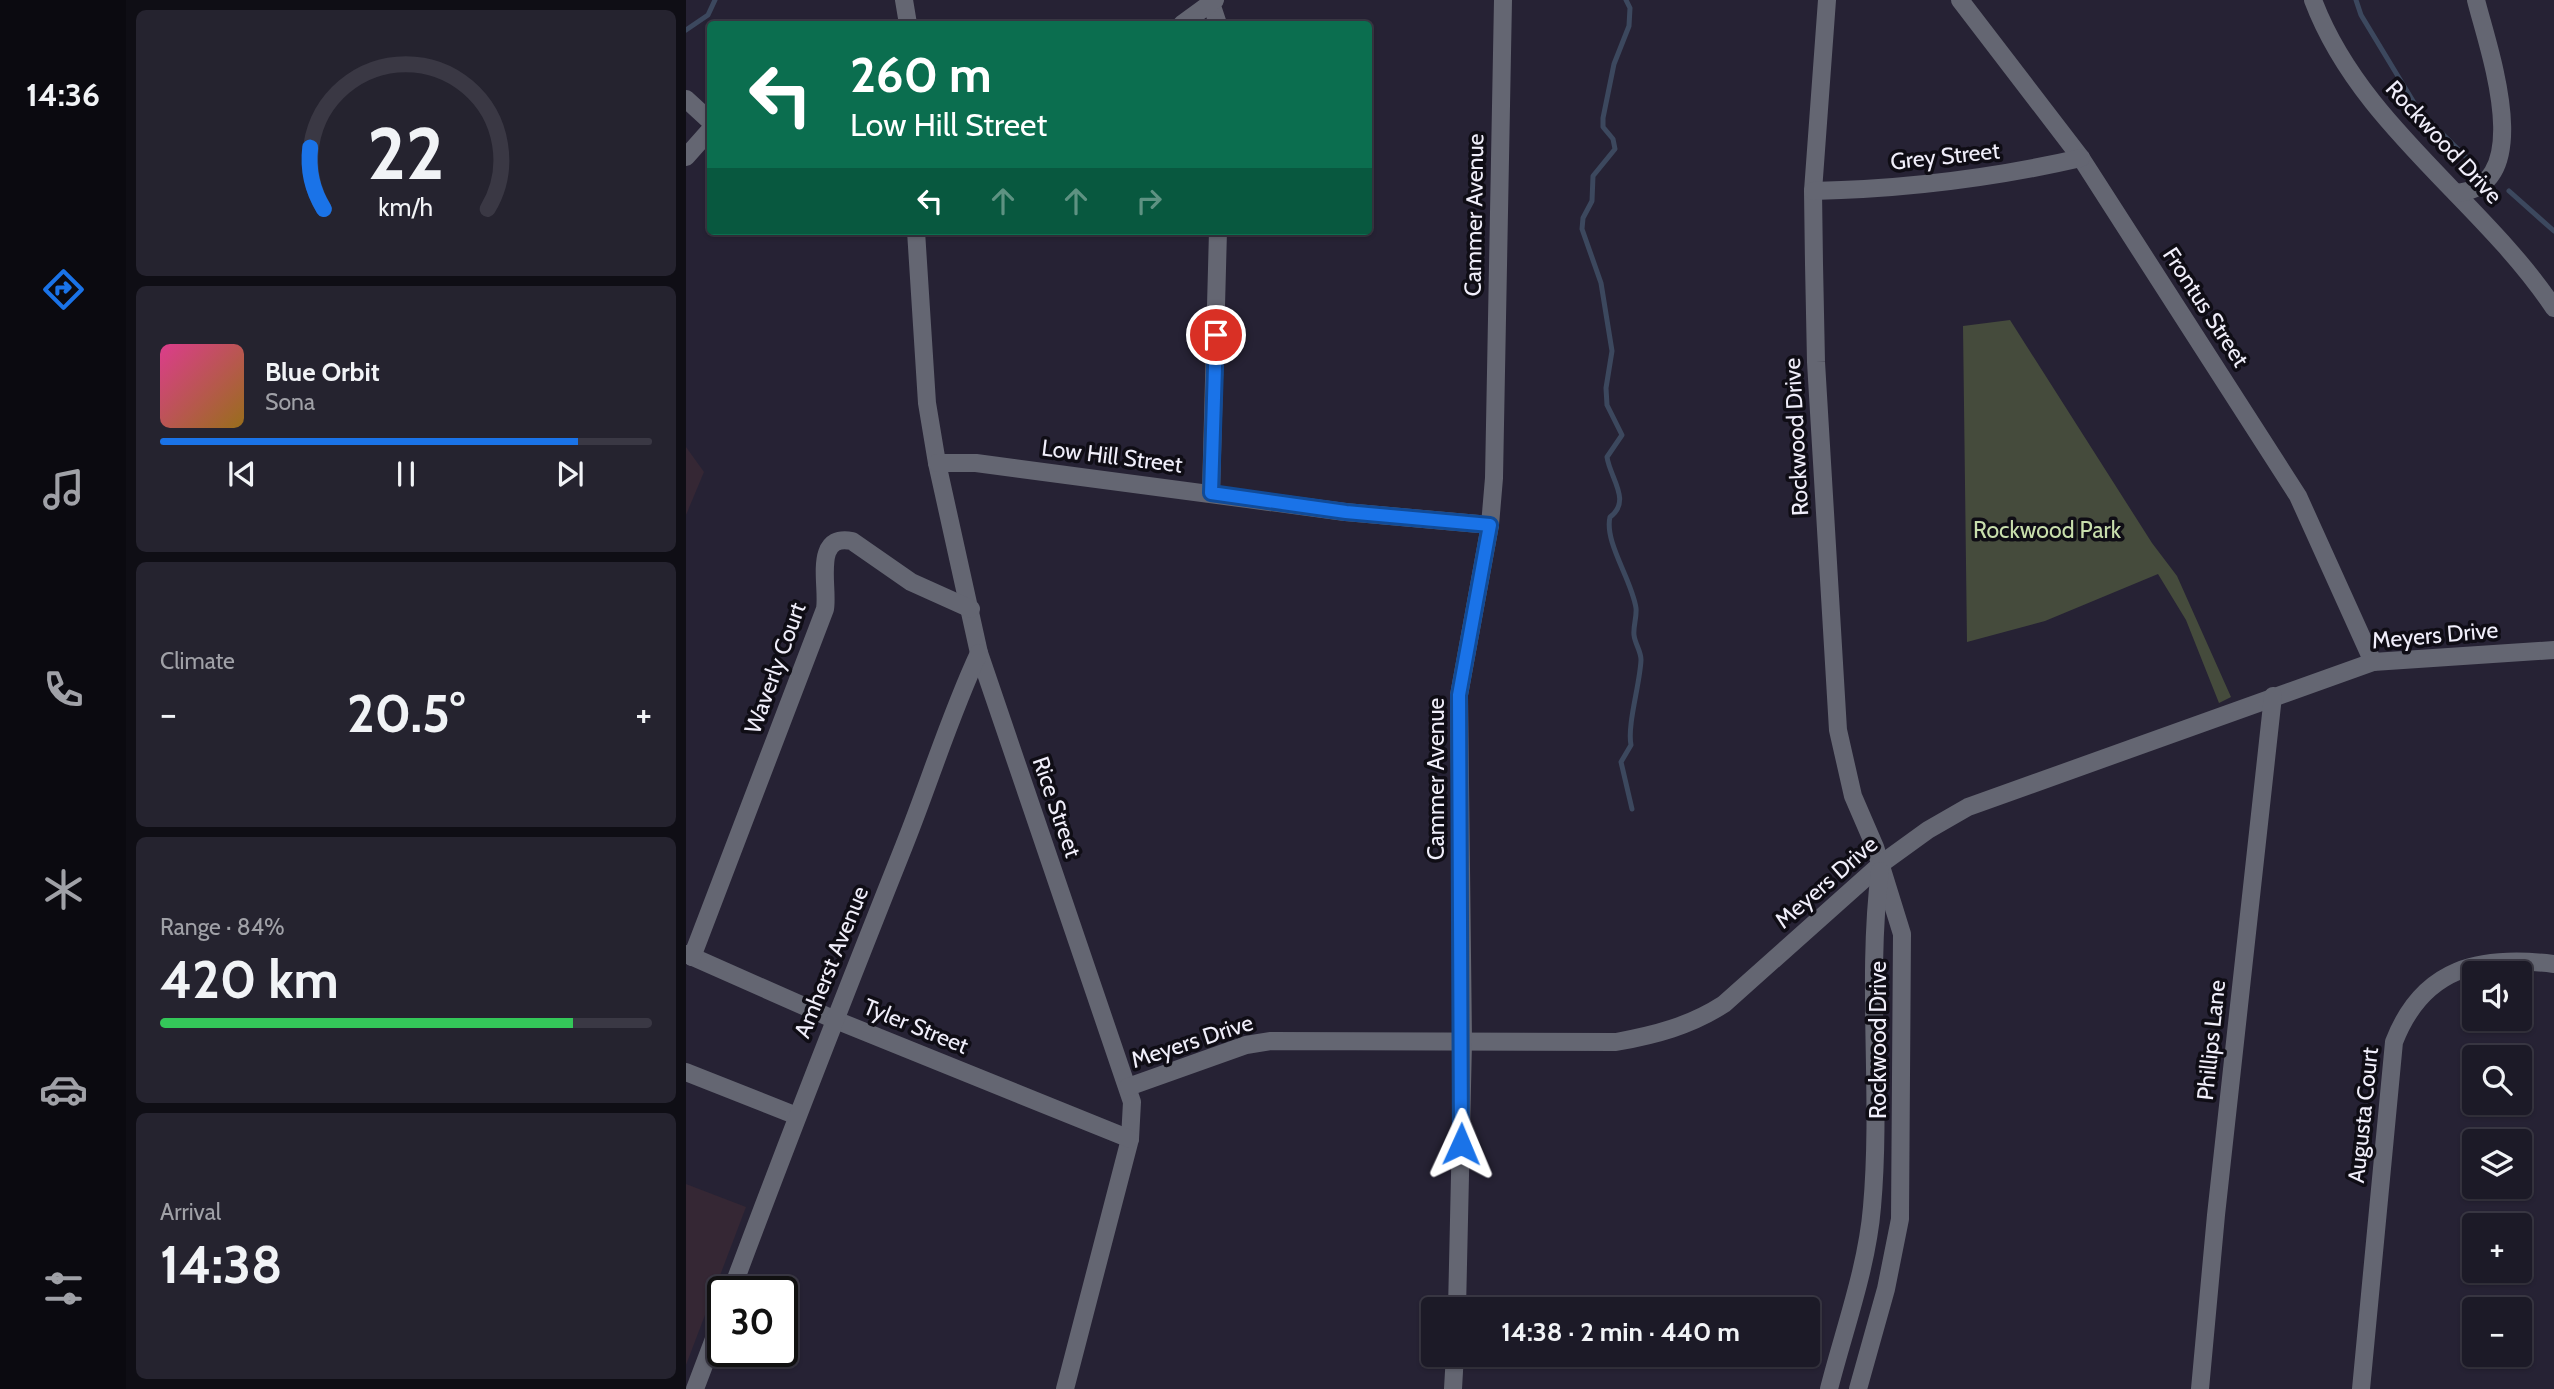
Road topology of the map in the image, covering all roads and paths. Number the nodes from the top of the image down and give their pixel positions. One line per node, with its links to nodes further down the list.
1 (904, 0): 8 (street)
2 (1503, 0): 23 (street, Cammer Avenue)
3 (1827, 0): 16 (street, Rockwood Drive)
4 (1960, 0): 15 (street, Frontus Street)
5 (2313, 0): 17 (street, Rockwood Drive)
6 (2476, 0): 17 (street)
7 (1213, 1): 9 (street); 10 (street)
8 (908, 21)
9 (1186, 21)
10 (1217, 21)
11 (686, 99): 12 (street)
12 (707, 118)
13 (707, 133): 14 (street)
14 (686, 157)
15 (2081, 158): 16 (street, Grey Street); 27 (street, Frontus Street)
16 (1813, 191): 29 (street, Rockwood Drive)
17 (2456, 193): 20 (street, Rockwood Drive)
18 (916, 235): 21 (street, Rice Street)
19 (1218, 235): 22 (street)
20 (2554, 308)
21 (937, 463): 22 (street, Low Hill Street); 24 (street, Rice Street)
22 (1211, 493): 23 (street, Low Hill Street)
23 (1490, 525): 33 (street, Cammer Avenue)
24 (971, 609): 26 (street, Rice Street); 30 (street, Waverly Court)
25 (2554, 650): 27 (street, Meyers Drive)
26 (979, 653): 32 (street, Amherst Avenue); 35 (street, Rice Street)
27 (2373, 662): 28 (street, Meyers Drive)
28 (2273, 696): 29 (street, Meyers Drive); 49 (street, Phillips Lane)
29 (1881, 864): 33 (street, Meyers Drive); 38 (street, Rockwood Drive); 39 (street, Rockwood Drive)
30 (689, 955): 32 (street, Tyler Street)
31 (2554, 964): 50 (street, Augusta Court)
32 (834, 1019): 36 (street, Amherst Avenue); 37 (street, Tyler Street)
33 (1463, 1042): 35 (street, Meyers Drive); 41 (street, Cammer Avenue)
34 (686, 1072): 36 (street)
35 (1128, 1087): 37 (street, Rice Street)
36 (797, 1116): 40 (street, Amherst Avenue)
37 (1130, 1139): 45 (street, Rice Street)
38 (1872, 1210): 39 (street); 47 (street, Rockwood Drive)
39 (1900, 1219): 48 (street, Rockwood Drive)
40 (738, 1276)
41 (1457, 1297)
42 (707, 1357): 44 (street)
43 (1454, 1367): 46 (street)
44 (695, 1389)
45 (1065, 1389)
46 (1453, 1389)
47 (1829, 1389)
48 (1858, 1389)
49 (2200, 1389)
50 (2361, 1389)

